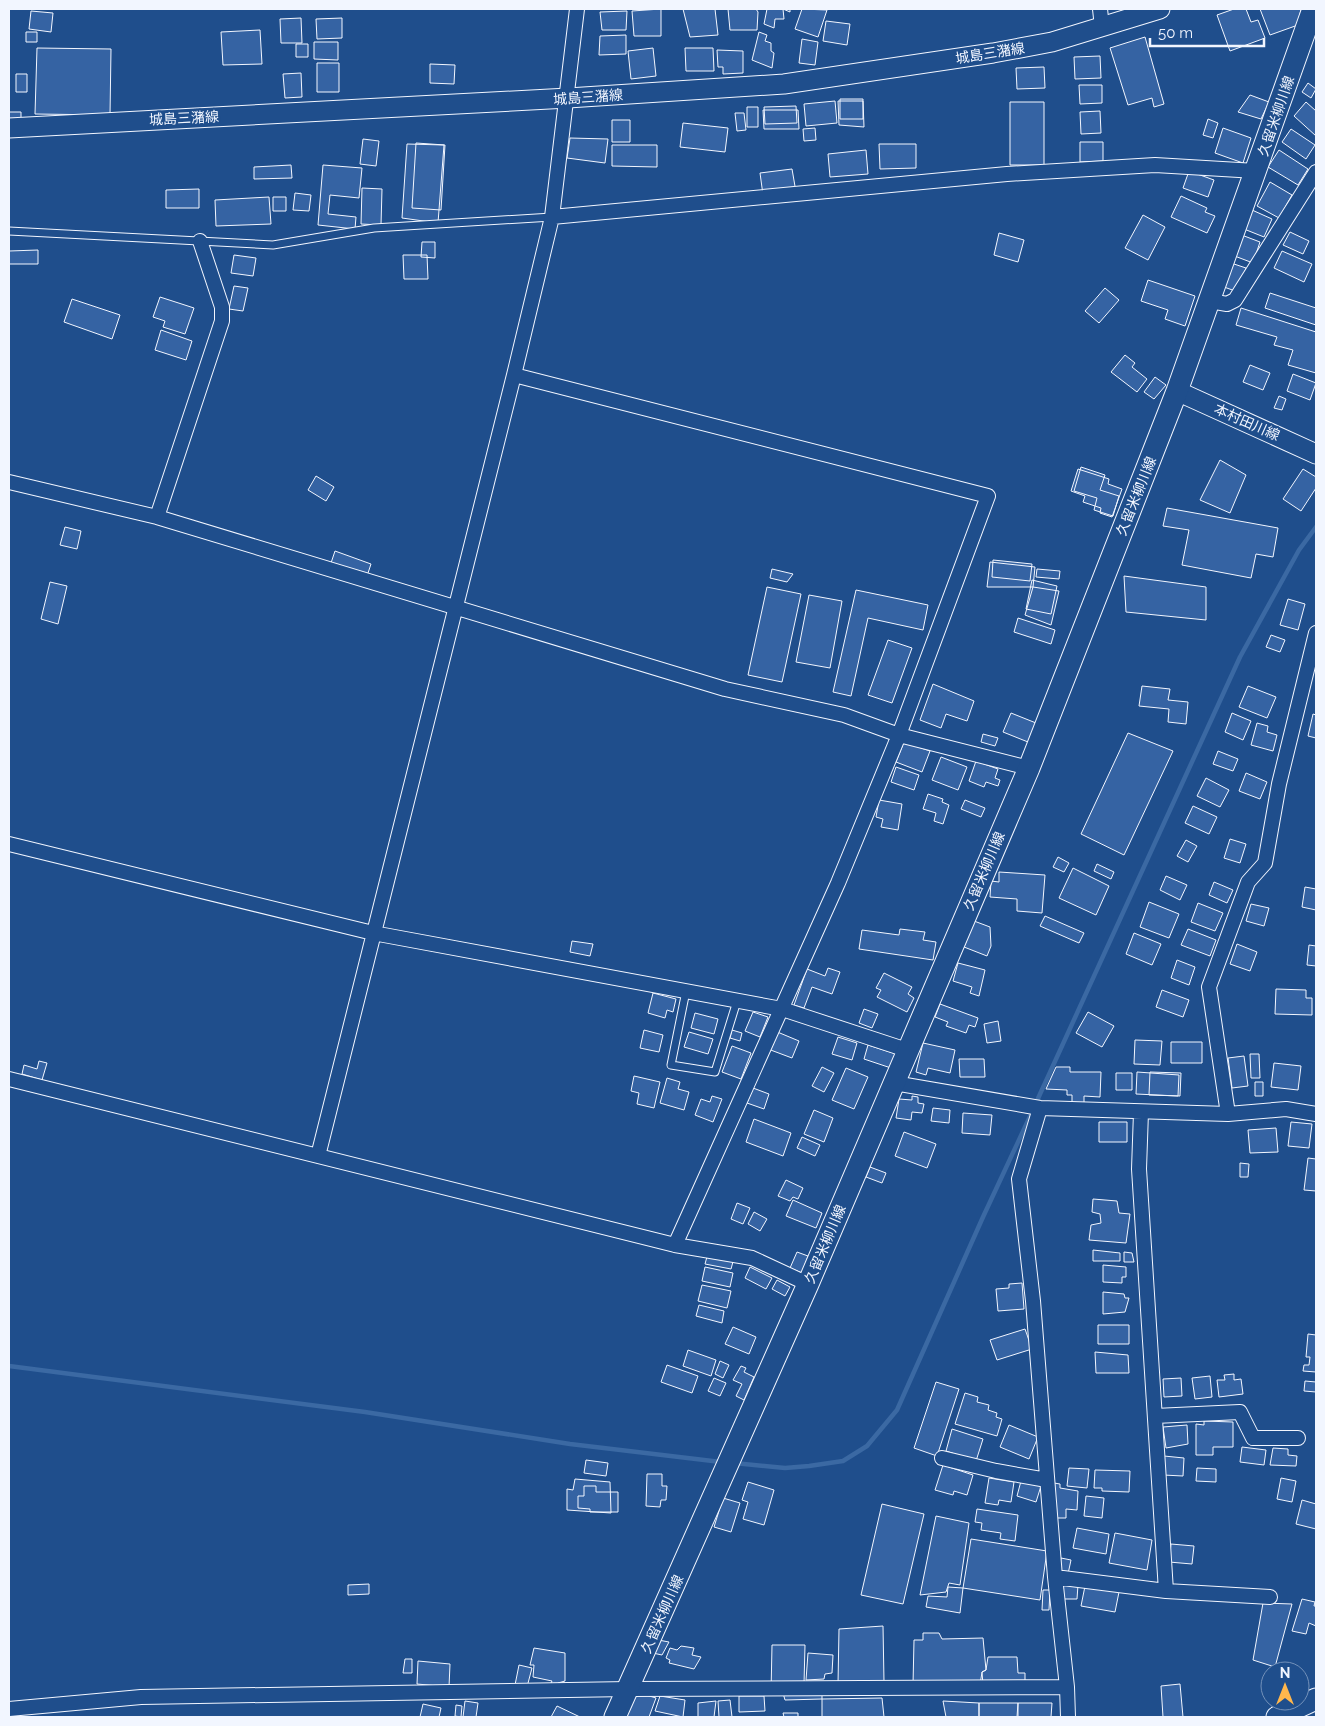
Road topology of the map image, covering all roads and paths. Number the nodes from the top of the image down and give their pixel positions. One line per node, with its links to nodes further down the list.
1 (577, 9): 5 (street)
2 (1160, 9): 4 (main road, 城島三潴線)
3 (1313, 9): 7 (main road, 久留米柳川線)
4 (1101, 18): 5 (main road, 城島三潴線)
5 (568, 98): 6 (main road, 城島三潴線); 9 (street)
6 (9, 128)
7 (1256, 171): 9 (street); 12 (main road, 久留米柳川線)
8 (1316, 172): 12 (street)
9 (552, 217): 11 (lane); 13 (street)
10 (9, 231): 11 (lane)
11 (200, 241): 17 (street)
12 (1210, 301): 14 (main road, 久留米柳川線)
13 (514, 375): 18 (street); 20 (street)
14 (1177, 391): 15 (main road, 本村田川線); 21 (main road, 久留米柳川線)
15 (1316, 454)
16 (9, 482): 17 (street)
17 (156, 517): 18 (street)
18 (455, 608): 20 (street); 23 (street)
19 (1316, 633): 32 (street)
20 (899, 735): 21 (street); 26 (street)
21 (1029, 768): 27 (main road, 久留米柳川線)
22 (9, 844): 23 (street)
23 (372, 933): 24 (street); 34 (street)
24 (686, 991): 25 (street); 25 (lane)
25 (737, 1000): 26 (street)
26 (782, 1009): 27 (street); 35 (street)
27 (907, 1050): 29 (main road, 久留米柳川線)
28 (9, 1078): 34 (street)
29 (894, 1083): 30 (street); 36 (main road, 久留米柳川線)
30 (1040, 1108): 31 (street); 40 (street)
31 (1141, 1112): 32 (street); 37 (street)
32 (1228, 1114): 33 (street)
33 (1316, 1114)
34 (318, 1156): 35 (street)
35 (675, 1245): 36 (street)
36 (808, 1284): 45 (main road, 久留米柳川線)
37 (1155, 1416): 38 (street); 42 (street)
38 (1298, 1438)
39 (942, 1458): 40 (street)
40 (1047, 1480): 41 (street)
41 (1055, 1577): 42 (street); 44 (street)
42 (1166, 1591): 43 (street)
43 (1270, 1596)
44 (1067, 1687): 45 (street); 49 (street)
45 (628, 1689): 47 (street); 48 (main road, 久留米柳川線)
46 (1316, 1699): 50 (main road)
47 (9, 1709)
48 (614, 1717)
49 (1068, 1717)
50 (1277, 1717)

